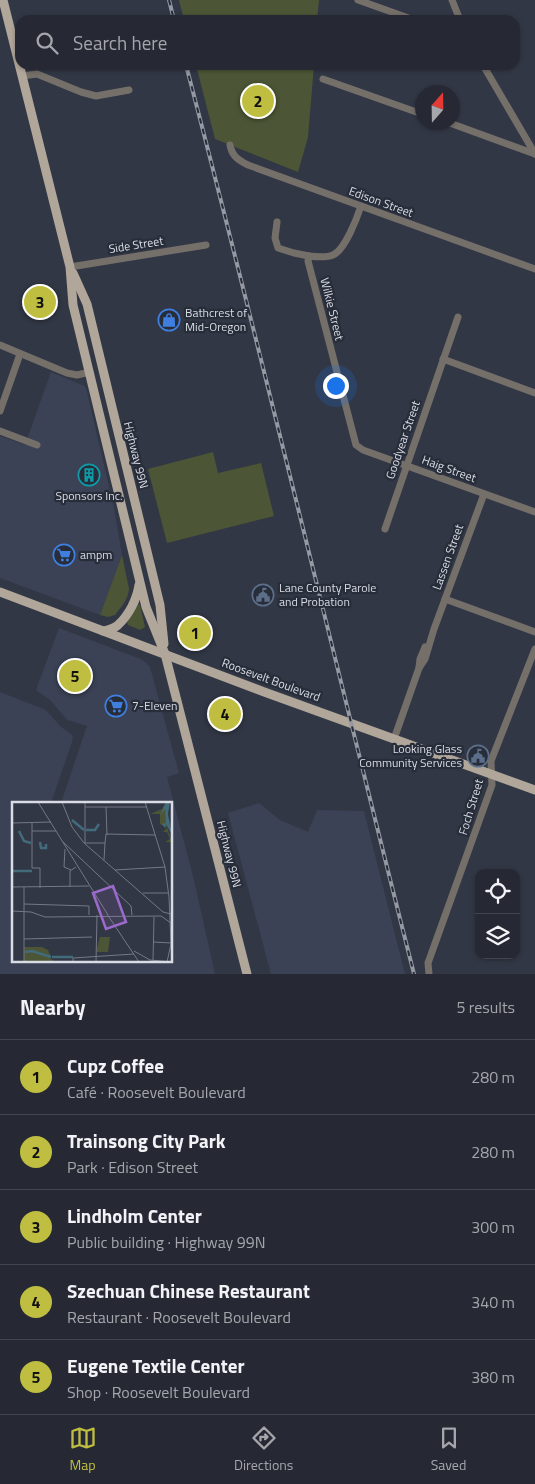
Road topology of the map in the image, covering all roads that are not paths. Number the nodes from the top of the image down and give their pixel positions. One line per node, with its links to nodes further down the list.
1 (3, 0): 6 (main road, Highway 99N)
2 (358, 0): 4 (street)
3 (452, 0): 5 (street)
4 (400, 15)
5 (458, 15)
6 (15, 48)
7 (20, 70): 9 (main road, Highway 99N)
8 (486, 70): 15 (street)
9 (22, 76): 11 (street); 20 (main road, Highway 99N)
10 (323, 79): 12 (street)
11 (129, 90)
12 (415, 112)
13 (460, 127): 15 (street)
14 (230, 145): 16 (street, Edison Street)
15 (535, 154)
16 (361, 206): 19 (street); 21 (street, Edison Street)
17 (277, 222): 19 (street)
18 (206, 245): 20 (street, Side Street)
19 (309, 256): 31 (street, Wilkie Street)
20 (70, 266): 26 (main road, Highway 99N); 42 (main road, Highway 99N)
21 (535, 268)
22 (458, 317): 25 (street, Goodyear Street)
23 (0, 345): 24 (street)
24 (20, 354): 26 (street); 28 (street)
25 (443, 359): 27 (street); 32 (street, Goodyear Street)
26 (90, 372): 36 (main road, Highway 99N)
27 (535, 393)
28 (0, 411)
29 (0, 431): 30 (street)
30 (37, 445)
31 (356, 445): 32 (street, Haig Street)
32 (407, 465): 33 (street, Haig Street); 35 (street, Goodyear Street)
33 (484, 494): 34 (street, Haig Street); 38 (street, Lassen Street)
34 (535, 512)
35 (385, 529)
36 (140, 577): 39 (main road); 42 (main road, Highway 99N)
37 (0, 592): 39 (main road, Roosevelt Boulevard)
38 (445, 599): 40 (street); 43 (street, Lassen Street)
39 (103, 631): 42 (main road, Roosevelt Boulevard)
40 (535, 632)
41 (535, 649): 44 (street, Foch Street)
42 (165, 654): 43 (main road, Roosevelt Boulevard); 46 (main road, Highway 99N)
43 (394, 739): 44 (main road, Roosevelt Boulevard)
44 (491, 773): 45 (main road, Roosevelt Boulevard); 47 (street, Foch Street)
45 (535, 790)
46 (247, 974)
47 (429, 974)

